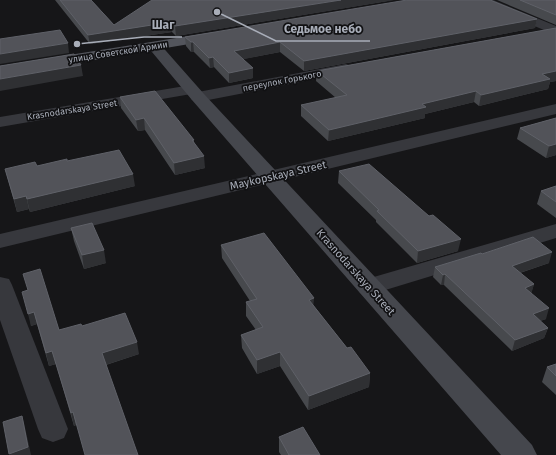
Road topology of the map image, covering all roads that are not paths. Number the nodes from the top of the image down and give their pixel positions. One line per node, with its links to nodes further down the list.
1 (483, 0): 2 (street)
2 (555, 31): 4 (street)
3 (224, 34): 5 (main road, улица Советской Армии)
4 (531, 35)
5 (154, 46): 7 (main road, улица Советской Армии); 8 (main road, Krasnodarskaya Street)
6 (360, 67): 8 (street, переулок Горького)
7 (0, 71)
8 (194, 93): 10 (street, Krasnodarskaya Street); 11 (main road, Krasnodarskaya Street)
9 (556, 109): 11 (street, Maykopskaya Street)
10 (0, 122)
11 (269, 176): 13 (street, Maykopskaya Street); 15 (main road, Krasnodarskaya Street)
12 (556, 231): 15 (street)
13 (0, 241)
14 (0, 285): 16 (street)
15 (369, 287): 17 (main road, Krasnodarskaya Street)
16 (53, 429)
17 (521, 455)

